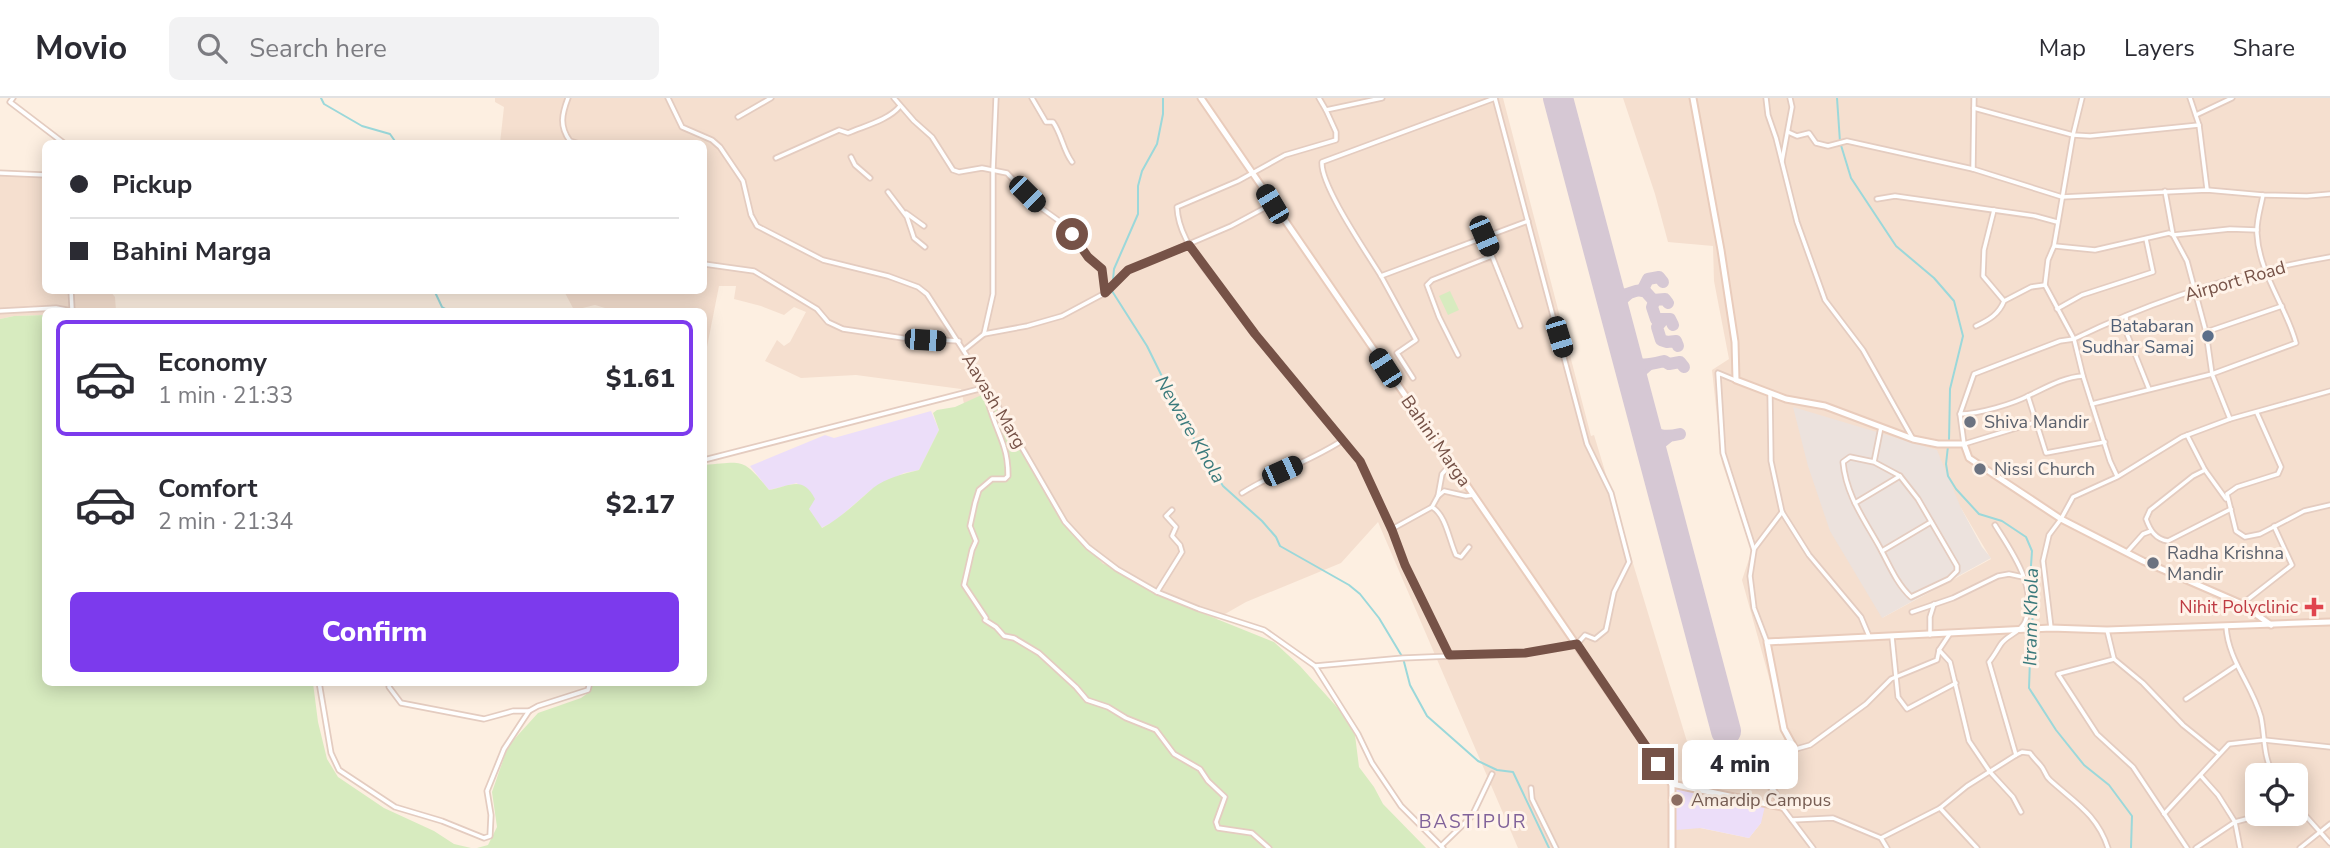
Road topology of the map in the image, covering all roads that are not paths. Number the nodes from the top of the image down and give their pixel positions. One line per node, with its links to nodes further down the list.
1 (13, 98): 27 (street)
2 (568, 98): 28 (street)
3 (668, 98): 78 (street, Aavash Marg)
4 (771, 98): 23 (street)
5 (894, 98): 19 (street)
6 (996, 98): 34 (street)
7 (1032, 98): 32 (street)
8 (1201, 98): 35 (street, Bahini Marga)
9 (1319, 98): 21 (street)
10 (1382, 98): 21 (street)
11 (1495, 98): 49 (street); 63 (street)
12 (1693, 98): 84 (street)
13 (1766, 98): 31 (street)
14 (1790, 98): 25 (street)
15 (1974, 98): 20 (street)
16 (2082, 98): 26 (street)
17 (2190, 98): 22 (street)
18 (2232, 98): 22 (street)
19 (900, 106): 30 (street); 34 (street)
20 (1974, 108): 26 (street); 33 (street)
21 (1326, 110): 35 (street)
22 (2196, 115): 24 (street)
23 (738, 117)
24 (2199, 125): 26 (street); 39 (street)
25 (1788, 132): 31 (street); 33 (street)
26 (2073, 135): 44 (street)
27 (60, 140)
28 (568, 140)
29 (852, 157): 38 (street)
30 (776, 158)
31 (1782, 161): 97 (street)
32 (1072, 162)
33 (1973, 169): 44 (street)
34 (993, 170): 66 (street); 76 (street)
35 (1252, 172): 46 (street, Bahini Marga); 56 (street)
36 (0, 173): 37 (street)
37 (42, 175)
38 (870, 178)
39 (2207, 190): 40 (street); 43 (street)
40 (2165, 191): 44 (street); 53 (street)
41 (888, 192): 48 (street)
42 (2330, 194): 43 (street)
43 (2263, 195): 52 (street)
44 (2062, 197): 50 (street)
45 (1877, 199): 47 (street)
46 (1272, 204): 56 (street); 103 (street, Bahini Marga)
47 (1994, 210): 50 (street); 67 (street)
48 (904, 212): 51 (street); 58 (street)
49 (1528, 221): 54 (street); 143 (street)
50 (2057, 222): 57 (street)
51 (924, 226)
52 (2257, 230): 53 (street); 62 (street)
53 (2173, 235): 55 (street); 65 (street)
54 (1484, 236): 59 (street); 63 (street)
55 (2146, 239): 57 (street); 69 (street)
56 (1189, 245): 66 (street); 98 (street)
57 (2054, 246): 64 (street)
58 (925, 247)
59 (1492, 256): 73 (street); 80 (street)
60 (2330, 257): 62 (street, Airport Road)
61 (707, 264): 78 (street)
62 (2266, 270): 65 (street, Airport Road); 68 (street)
63 (1381, 275): 83 (street)
64 (2045, 285): 67 (street); 69 (street)
65 (2195, 290): 72 (street, Airport Road); 75 (street)
66 (1105, 293): 76 (street)
67 (2004, 301): 74 (street)
68 (2282, 306): 75 (street); 81 (street)
69 (2057, 309): 77 (street)
70 (42, 310): 71 (street)
71 (0, 311)
72 (2126, 316): 77 (street, Airport Road); 86 (street)
73 (1520, 326)
74 (1976, 326)
75 (2206, 332): 81 (street)
76 (984, 334): 79 (street)
77 (2074, 339): 82 (street); 92 (street, Airport Road)
78 (959, 341): 79 (street, Aavash Marg)
79 (964, 350): 85 (street, Aavash Marg)
80 (1458, 355)
81 (2212, 373): 86 (street); 93 (street)
82 (2083, 376): 89 (street); 90 (street)
83 (1413, 378)
84 (1736, 380): 88 (street); 124 (street)
85 (987, 387): 101 (street); 128 (street, Aavash Marg); 180 (street)
86 (2149, 389): 90 (street)
87 (2330, 391): 91 (street)
88 (1770, 394): 95 (street); 116 (street)
89 (2028, 396): 92 (street); 94 (street)
90 (2092, 404): 99 (street)
91 (2257, 413): 93 (street); 110 (street)
92 (1960, 414): 100 (street, Airport Road)
93 (2230, 419): 96 (street)
94 (2036, 422): 99 (street); 100 (street)
95 (1881, 426): 97 (street); 102 (street)
96 (2187, 435): 104 (street); 106 (street)
97 (1913, 439): 100 (street)
98 (1343, 440): 107 (street); 121 (street)
99 (2105, 442): 106 (street)
100 (1965, 444): 117 (street)
101 (707, 459)
102 (1874, 462): 105 (street); 111 (street)
103 (1451, 464): 108 (street, Bahini Marga); 109 (street)
104 (2205, 470): 110 (street); 122 (street)
105 (1900, 475): 111 (street); 118 (street)
106 (2118, 477): 117 (street)
107 (1242, 493)
108 (1474, 495): 109 (street); 143 (street, Bahini Marga)
109 (1438, 496): 113 (street)
110 (2227, 501): 114 (street)
111 (1855, 503): 125 (street)
112 (2330, 505): 120 (street)
113 (1432, 507): 121 (street); 123 (street)
114 (2231, 509): 120 (street); 122 (street)
115 (1172, 510): 128 (street)
116 (1782, 512): 124 (street); 141 (street)
117 (2061, 519): 126 (street); 135 (street)
118 (1931, 522): 125 (street); 125 (street)
119 (1995, 525): 127 (street)
120 (2274, 526): 130 (street)
121 (1392, 530): 145 (street)
122 (2151, 531): 126 (street)
123 (1469, 547)
124 (1754, 550): 142 (street)
125 (1882, 551)
126 (2127, 552): 130 (street)
127 (2023, 577): 129 (street); 136 (street)
128 (1157, 592): 148 (street, Aavash Marg)
129 (1934, 604): 131 (street); 138 (street)
130 (2242, 604): 133 (street)
131 (1912, 612)
132 (2330, 622): 133 (street)
133 (2271, 625): 134 (street)
134 (2226, 626): 137 (street); 147 (street)
135 (2051, 628): 136 (street); 137 (street)
136 (2022, 630): 139 (street); 160 (street)
137 (2107, 630): 146 (street)
138 (1930, 635): 139 (street); 140 (street)
139 (1950, 635): 144 (street)
140 (1892, 637): 141 (street); 149 (street)
141 (1870, 638): 142 (street)
142 (1767, 642): 158 (street)
143 (1577, 644): 145 (street); 165 (street, Bahini Marga)
144 (1939, 650): 149 (street); 150 (street)
145 (1449, 655): 148 (street)
146 (2115, 659): 159 (street); 170 (street)
147 (2237, 665): 154 (street); 156 (street)
148 (1315, 666): 179 (street)
149 (1896, 677): 150 (street); 158 (street)
150 (1956, 683): 162 (street)
151 (320, 686): 155 (street)
152 (388, 686): 155 (street)
153 (589, 686): 155 (street)
154 (2186, 699)
155 (530, 711)
156 (2263, 740): 157 (street); 159 (street); 161 (street)
157 (2330, 747)
158 (1795, 749): 167 (street)
159 (2219, 754): 164 (street)
160 (2016, 755): 162 (street); 186 (street)
161 (2270, 763)
162 (1990, 772): 168 (street); 169 (street)
163 (1492, 774): 179 (street)
164 (2201, 776): 170 (street); 174 (street)
165 (1672, 784): 167 (street); 182 (street)
166 (1531, 788): 181 (street)
167 (1782, 807): 173 (street)
168 (1940, 808): 177 (street); 185 (street)
169 (2021, 812)
170 (2164, 814): 187 (street)
171 (2308, 818): 176 (street)
172 (2245, 819): 174 (street)
173 (1792, 820): 177 (street); 183 (street)
174 (2235, 822): 188 (street); 189 (street)
175 (2330, 824): 176 (street)
176 (2321, 832): 178 (street); 190 (street)
177 (1881, 838): 184 (street)
178 (2330, 843)
179 (1442, 847)
180 (1269, 848)
181 (1556, 848)
182 (1672, 848)
183 (1813, 848)
184 (1887, 848)
185 (1977, 848)
186 (2108, 848)
187 (2188, 848)
188 (2196, 848)
189 (2240, 848)
190 (2300, 848)

